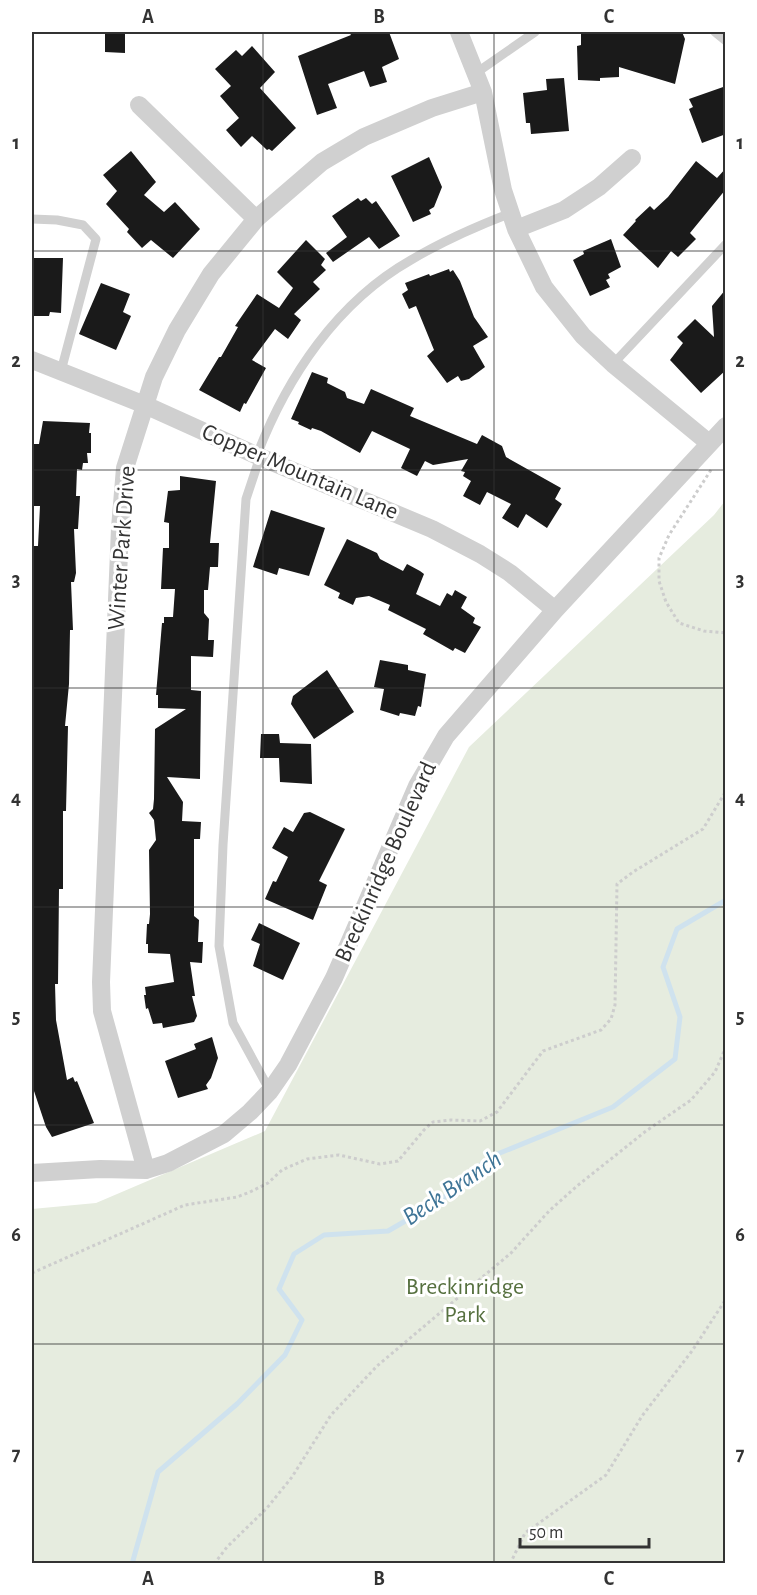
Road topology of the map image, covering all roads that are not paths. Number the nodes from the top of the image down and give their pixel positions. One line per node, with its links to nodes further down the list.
1 (459, 32): 5 (street)
2 (535, 32): 5 (lane)
3 (716, 32): 4 (lane)
4 (726, 41)
5 (476, 73): 6 (street)
6 (483, 92): 10 (street, Winter Park Drive); 11 (street)
7 (139, 105): 10 (street)
8 (632, 158): 11 (street)
9 (32, 219): 15 (lane)
10 (256, 219): 16 (street, Winter Park Drive)
11 (514, 221): 14 (street); 19 (lane)
12 (726, 244): 14 (lane)
13 (32, 360): 15 (street, Copper Mountain Lane)
14 (613, 364): 18 (street)
15 (60, 371): 16 (street, Copper Mountain Lane)
16 (145, 405): 19 (street, Copper Mountain Lane); 22 (street, Winter Park Drive)
17 (726, 426): 18 (street, Breckinridge Boulevard)
18 (709, 443): 20 (street, Breckinridge Boulevard)
19 (259, 456): 20 (street, Copper Mountain Lane); 21 (lane)
20 (555, 610): 21 (street, Breckinridge Boulevard)
21 (270, 1091): 22 (street, Breckinridge Boulevard)
22 (146, 1170): 23 (street, Breckinridge Boulevard)
23 (32, 1171)

